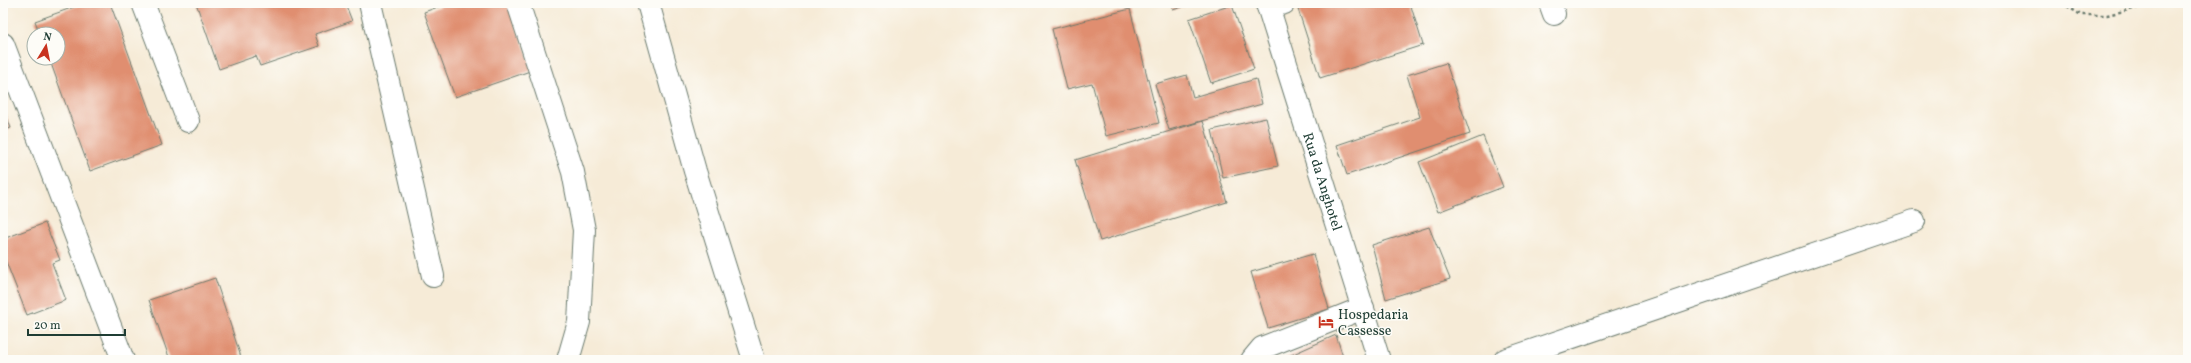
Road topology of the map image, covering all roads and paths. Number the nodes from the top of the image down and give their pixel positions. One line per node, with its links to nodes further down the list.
1 (143, 3): 9 (street)
2 (370, 3): 11 (street)
3 (518, 3): 14 (street)
4 (648, 3): 15 (street)
5 (2062, 3): 6 (path)
6 (2158, 3)
7 (1273, 4): 12 (street, Rua da Anghotel)
8 (3, 44): 13 (street)
9 (188, 121)
10 (1914, 221): 18 (street)
11 (433, 276)
12 (1363, 308): 16 (street); 17 (street, Rua da Anghotel)
13 (123, 360)
14 (568, 360)
15 (754, 360)
16 (1252, 360)
17 (1379, 360)
18 (1505, 360)

